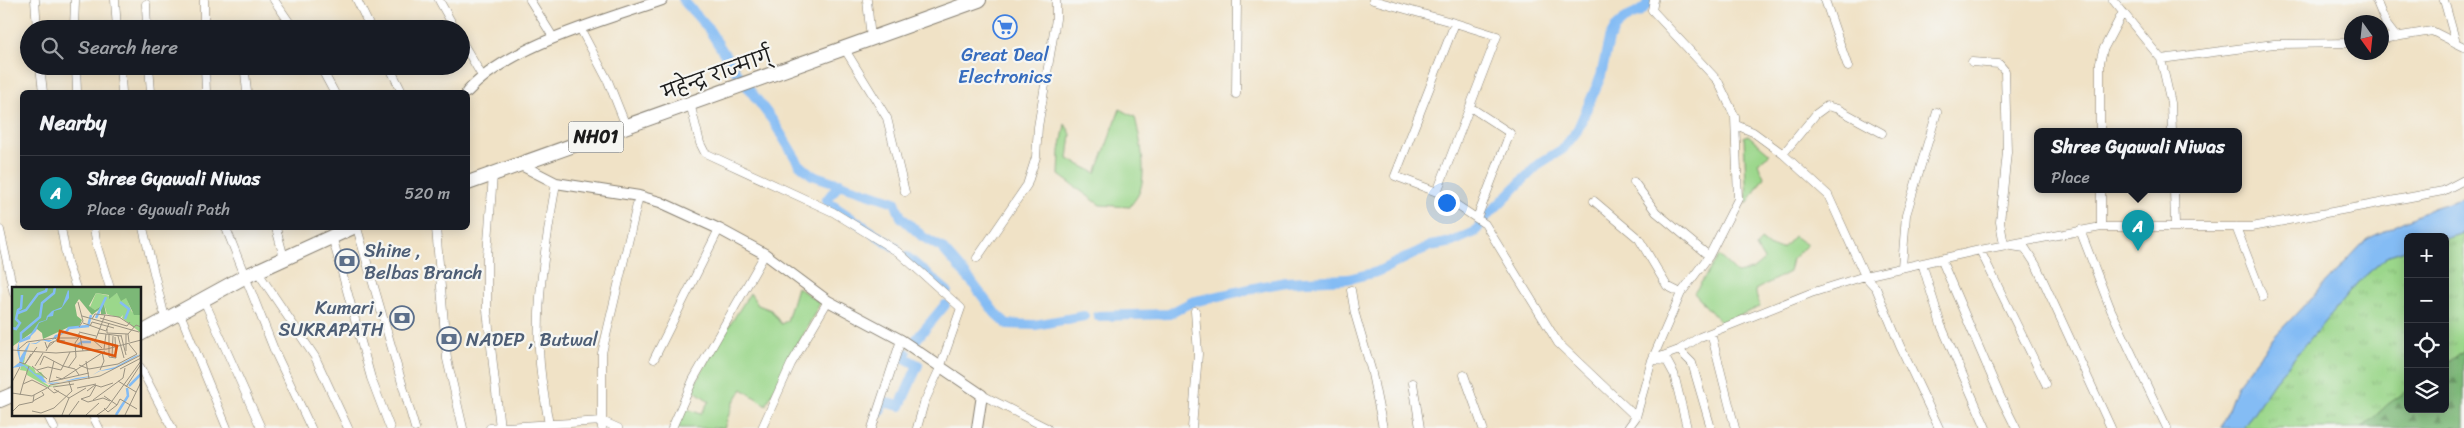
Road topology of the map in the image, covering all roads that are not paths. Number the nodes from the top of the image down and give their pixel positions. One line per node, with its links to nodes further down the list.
1 (35, 0): 22 (street)
2 (75, 0): 23 (street)
3 (115, 0): 24 (street)
4 (204, 0): 26 (street)
5 (274, 0): 27 (street)
6 (357, 0): 28 (street)
7 (439, 0): 29 (street)
8 (530, 0): 32 (street)
9 (662, 0): 31 (street)
10 (867, 0): 35 (street)
11 (979, 0): 35 (highway, महेन्द्र राज्मार्ग् / NH01)
12 (1056, 0): 105 (street)
13 (1237, 0): 62 (street)
14 (1373, 0): 30 (street)
15 (1654, 0): 66 (street)
16 (1825, 0): 43 (street)
17 (2113, 0): 21 (street)
18 (2376, 0): 33 (street)
19 (2444, 0): 37 (street)
20 (146, 4): 25 (street)
21 (2123, 12): 41 (street); 68 (street)
22 (36, 20)
23 (74, 20)
24 (116, 20)
25 (147, 20)
26 (204, 20)
27 (288, 20)
28 (367, 20)
29 (450, 20)
30 (1455, 24): 64 (street); 79 (street)
31 (580, 28): 32 (street); 67 (street)
32 (553, 37): 52 (street)
33 (2396, 37): 34 (street); 37 (street)
34 (2389, 38)
35 (871, 39): 39 (highway, महेन्द्र राज्मार्ग् / NH01)
36 (2344, 43): 41 (street)
37 (2456, 43): 38 (street)
38 (2464, 47)
39 (844, 48): 63 (highway, महेन्द्र राज्मार्ग् / NH01); 78 (street)
40 (470, 55): 52 (street)
41 (2161, 59): 69 (street)
42 (1972, 62): 100 (street)
43 (1848, 67)
44 (41, 75): 53 (street)
45 (76, 75): 54 (street)
46 (121, 75): 55 (street)
47 (150, 75): 56 (street)
48 (205, 75): 57 (street)
49 (245, 75): 58 (street)
50 (325, 75): 59 (street)
51 (394, 75): 60 (street)
52 (482, 76): 61 (street)
53 (43, 90)
54 (77, 90)
55 (122, 90)
56 (151, 90)
57 (206, 90)
58 (247, 90)
59 (333, 90)
60 (401, 90)
61 (469, 90)
62 (1236, 94)
63 (690, 103): 67 (highway, महेन्द्र राज्मार्ग् / NH01); 129 (street)
64 (1470, 107): 79 (street); 84 (street)
65 (1936, 112): 108 (street)
66 (1736, 125): 71 (street); 103 (street)
67 (626, 126): 72 (highway, महेन्द्र राज्मार्ग् / NH01)
68 (2100, 128)
69 (2172, 128)
70 (1882, 133): 71 (street)
71 (1783, 154): 110 (street)
72 (519, 164): 73 (highway, महेन्द्र राज्मार्ग् / NH01); 77 (street)
73 (492, 175): 75 (highway, महेन्द्र राज्मार्ग् / NH01); 154 (street)
74 (2464, 180): 87 (street)
75 (470, 182)
76 (1634, 182): 103 (street)
77 (556, 183): 82 (street); 141 (street)
78 (905, 192)
79 (1437, 192): 84 (street)
80 (2100, 193): 86 (street)
81 (2174, 193): 85 (street)
82 (639, 196): 88 (street); 140 (street)
83 (1594, 201): 116 (street)
84 (1477, 218): 139 (street)
85 (2174, 226): 86 (street); 87 (street)
86 (2101, 227): 98 (street)
87 (2236, 227): 117 (street)
88 (719, 229): 102 (street); 127 (street)
89 (0, 230): 112 (street)
90 (62, 230): 113 (street)
91 (94, 230): 114 (street)
92 (143, 230): 122 (street)
93 (227, 230): 111 (street)
94 (277, 230): 104 (street)
95 (346, 230): 99 (highway)
96 (358, 230): 151 (street)
97 (436, 230): 152 (street)
98 (2080, 230): 100 (street); 173 (street)
99 (332, 236): 104 (highway); 150 (street)
100 (2004, 245): 101 (street); 172 (street)
101 (1980, 250): 106 (street); 133 (street)
102 (765, 254): 119 (street); 156 (street)
103 (1709, 256): 116 (street)
104 (284, 258): 109 (highway)
105 (977, 258)
106 (1941, 259): 107 (street); 171 (street)
107 (1922, 263): 108 (street); 170 (street)
108 (1902, 267): 110 (street)
109 (257, 271): 111 (highway); 149 (street)
110 (1865, 276): 124 (street); 169 (street)
111 (244, 277): 118 (highway); 148 (street)
112 (12, 287)
113 (76, 287)
114 (110, 287)
115 (1351, 290): 162 (street)
116 (1680, 293): 128 (street)
117 (2263, 297)
118 (203, 298): 120 (highway); 147 (street)
119 (828, 301): 125 (street); 157 (street)
120 (179, 311): 122 (highway); 146 (street)
121 (1196, 311): 161 (street)
122 (165, 318): 123 (highway)
123 (141, 333)
124 (1711, 333): 126 (street); 168 (street)
125 (901, 340): 129 (street); 158 (street)
126 (1679, 350): 128 (street); 167 (street)
127 (654, 359)
128 (1652, 360): 139 (street); 166 (street)
129 (940, 368): 135 (street); 159 (street)
130 (141, 369): 145 (street)
131 (1464, 375): 164 (street)
132 (1413, 383): 163 (street)
133 (2046, 384)
134 (12, 395): 136 (highway)
135 (982, 395): 142 (street); 160 (street)
136 (0, 400)
137 (48, 416): 143 (street)
138 (93, 416): 144 (street)
139 (1636, 417): 165 (street)
140 (602, 425): 141 (street); 155 (street)
141 (550, 426): 154 (street)
142 (1045, 427)
143 (54, 428)
144 (99, 428)
145 (172, 428)
146 (227, 428)
147 (261, 428)
148 (311, 428)
149 (348, 428)
150 (390, 428)
151 (415, 428)
152 (462, 428)
153 (490, 428): 154 (street)
154 (500, 428)
155 (618, 428)
156 (672, 428)
157 (762, 428)
158 (872, 428)
159 (917, 428)
160 (977, 428)
161 (1192, 428)
162 (1382, 428)
163 (1420, 428)
164 (1483, 428)
165 (1628, 428)
166 (1687, 428)
167 (1711, 428)
168 (1735, 428)
169 (1939, 428)
170 (1986, 428)
171 (2016, 428)
172 (2111, 428)
173 (2167, 428)

